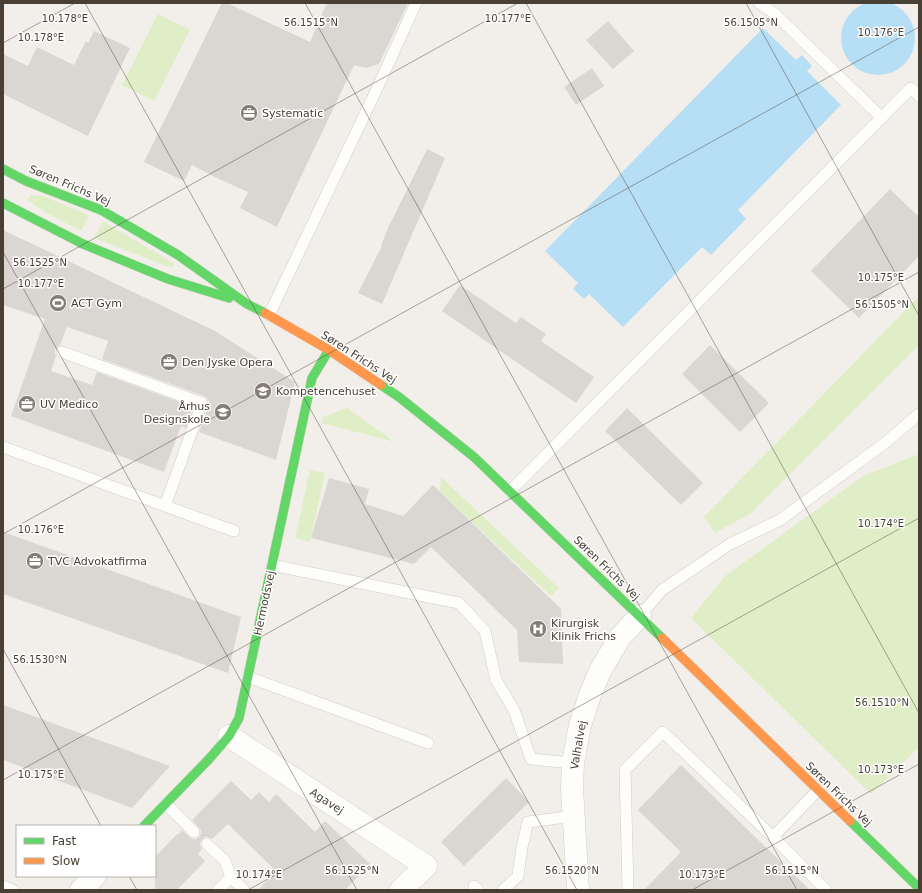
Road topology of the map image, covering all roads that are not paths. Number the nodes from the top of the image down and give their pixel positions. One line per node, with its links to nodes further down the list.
1 (416, 3): 8 (lane)
2 (759, 3): 4 (lane)
3 (919, 96): 4 (lane)
4 (882, 118): 13 (lane)
5 (3, 169): 7 (street, Søren Frichs Vej)
6 (3, 203): 7 (street, Søren Frichs Vej)
7 (247, 304): 8 (street, Søren Frichs Vej)
8 (269, 315): 9 (street, Søren Frichs Vej)
9 (329, 350): 13 (street, Søren Frichs Vej); 16 (street, Hermodsvej)
10 (62, 352): 14 (lane)
11 (919, 414): 17 (lane)
12 (3, 447): 14 (lane)
13 (510, 491): 17 (street, Søren Frichs Vej)
14 (165, 506): 15 (lane)
15 (234, 531)
16 (272, 565): 18 (street, Hermodsvej); 21 (lane)
17 (640, 616): 21 (street, Valhalvej); 22 (street, Søren Frichs Vej)
18 (248, 677): 19 (street, Hermodsvej); 20 (lane)
19 (229, 736): 23 (street, Hermodsvej); 37 (street, Agavej)
20 (428, 743)
21 (573, 763): 24 (street, Valhalvej)
22 (818, 790): 27 (lane); 32 (street, Søren Frichs Vej)
23 (166, 804): 25 (street, Hermodsvej); 26 (lane)
24 (574, 816): 38 (lane); 39 (street, Valhalvej)
25 (145, 825)
26 (194, 832)
27 (773, 837): 40 (lane); 41 (lane)
28 (207, 844): 30 (lane)
29 (94, 877): 34 (street)
30 (231, 877): 35 (lane); 36 (lane)
31 (3, 886): 33 (lane)
32 (919, 888)
33 (13, 890)
34 (81, 890)
35 (218, 890)
36 (244, 890)
37 (400, 890)
38 (503, 890)
39 (578, 890)
40 (628, 890)
41 (826, 890)

